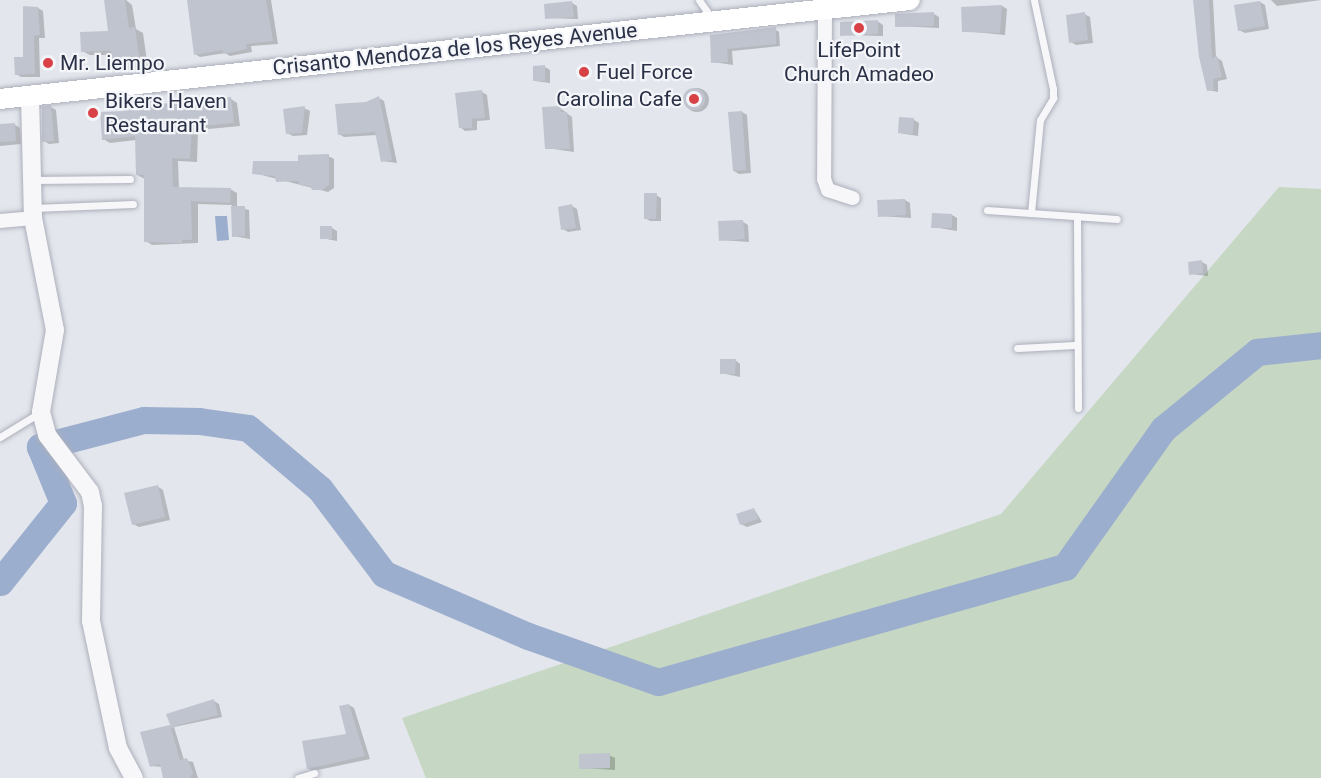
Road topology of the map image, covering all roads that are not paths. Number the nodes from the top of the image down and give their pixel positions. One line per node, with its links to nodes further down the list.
1 (699, 0): 5 (lane)
2 (909, 0): 4 (main road, Crisanto Mendoza de los Reyes Avenue)
3 (1034, 0): 14 (lane)
4 (825, 6): 5 (main road, Crisanto Mendoza de los Reyes Avenue); 10 (street)
5 (713, 20): 6 (main road, Crisanto Mendoza de los Reyes Avenue)
6 (30, 96): 7 (main road, Crisanto Mendoza de los Reyes Avenue); 9 (street)
7 (0, 99)
8 (130, 179): 9 (lane)
9 (32, 180): 13 (street)
10 (853, 198)
11 (133, 204): 13 (lane)
12 (987, 210): 14 (lane)
13 (33, 213): 17 (street); 21 (street)
14 (1031, 213): 15 (lane)
15 (1077, 216): 16 (lane); 18 (lane)
16 (1117, 219)
17 (0, 221)
18 (1076, 345): 19 (lane); 20 (lane)
19 (1017, 348)
20 (1078, 408)
21 (41, 412): 22 (lane); 24 (street)
22 (0, 437)
23 (314, 773): 25 (lane)
24 (134, 778)
25 (298, 778)

